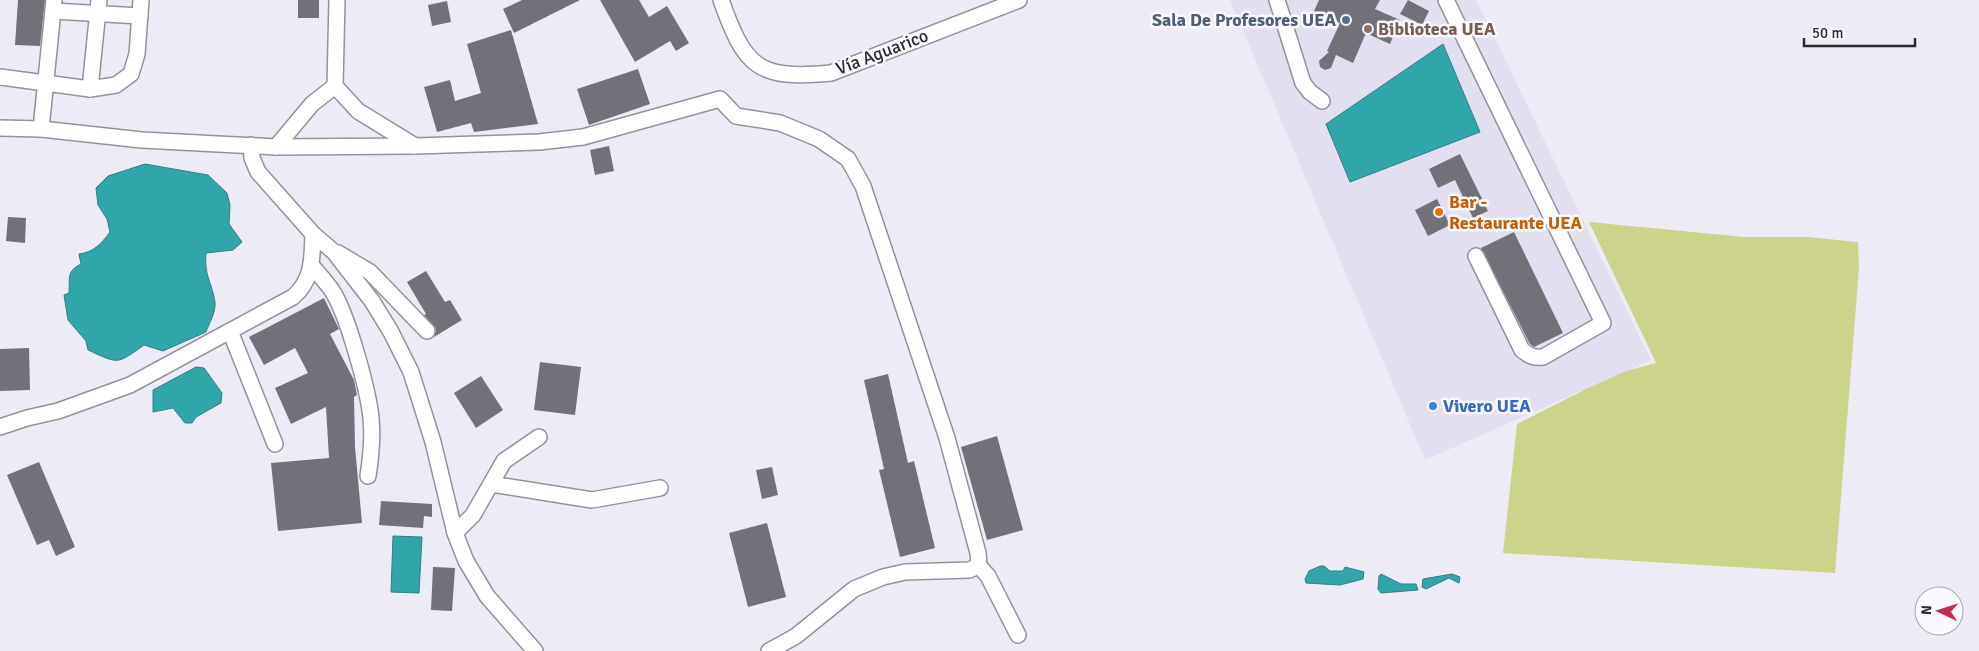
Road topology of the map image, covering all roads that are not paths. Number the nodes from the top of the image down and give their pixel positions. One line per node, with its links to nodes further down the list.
1 (141, 0): 9 (street)
2 (337, 0): 12 (street)
3 (720, 0): 4 (street, Vía Aguarico)
4 (1019, 0)
5 (1277, 0): 14 (street)
6 (1446, 0): 22 (street)
7 (54, 6): 8 (street); 11 (street)
8 (98, 7): 9 (street); 13 (street)
9 (140, 16): 13 (street)
10 (0, 77): 11 (street)
11 (46, 83): 13 (street); 16 (street)
12 (335, 86): 18 (street); 19 (street)
13 (90, 89)
14 (1322, 101)
15 (0, 128): 16 (street)
16 (41, 129): 17 (street)
17 (251, 145): 19 (street); 20 (street)
18 (415, 146): 19 (street); 33 (street)
19 (276, 147)
20 (313, 234): 21 (street); 23 (street)
21 (334, 252): 24 (street); 32 (street)
22 (1476, 256)
23 (312, 265): 25 (street); 29 (street)
24 (426, 331)
25 (230, 332): 26 (street); 28 (street)
26 (0, 427)
27 (539, 437): 30 (street)
28 (275, 444)
29 (368, 476)
30 (491, 484): 31 (street); 32 (street)
31 (660, 488)
32 (455, 534): 35 (street)
33 (979, 566): 34 (street); 36 (street)
34 (1018, 635)
35 (535, 651)
36 (769, 651)

